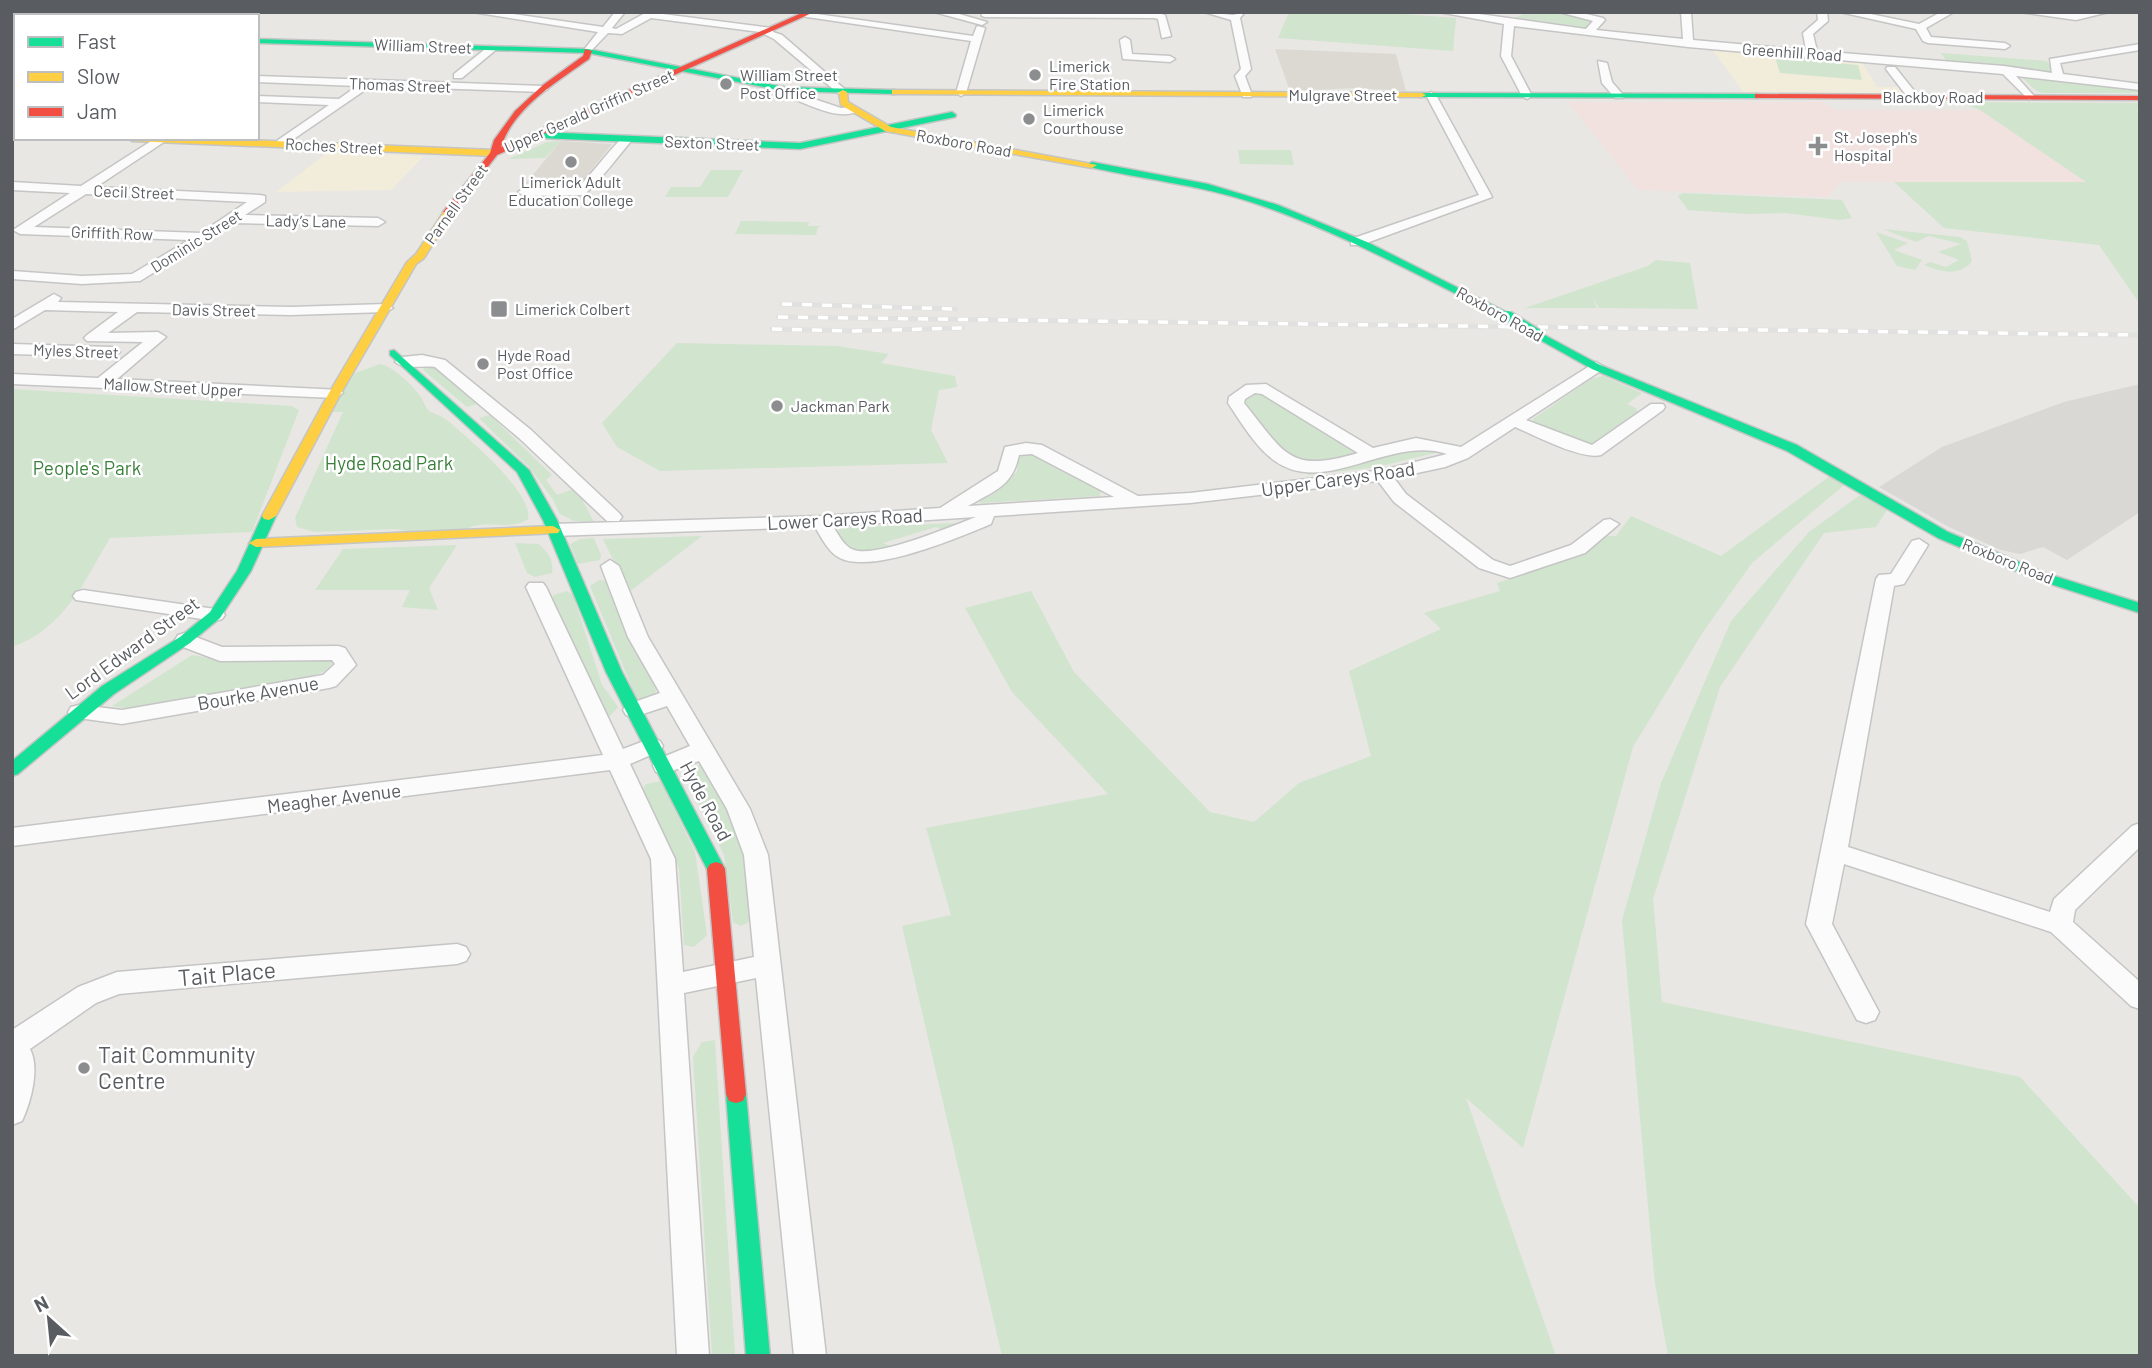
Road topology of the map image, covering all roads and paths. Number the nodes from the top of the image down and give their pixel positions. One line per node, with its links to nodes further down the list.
1 (477, 12): 24 (street)
2 (620, 12): 24 (street)
3 (939, 12): 19 (street)
4 (1209, 12): 17 (street)
5 (1444, 12): 21 (street, Greenhill Road)
6 (1522, 12): 21 (street)
7 (1564, 12): 26 (street)
8 (1686, 12): 30 (street)
9 (1822, 12): 35 (street)
10 (1845, 12): 23 (street)
11 (1949, 12): 23 (street)
12 (2024, 12): 13 (street)
13 (2104, 12)
14 (809, 13): 22 (street); 25 (main road, Upper Gerald Griffin Street)
15 (652, 14): 24 (street); 25 (street)
16 (1122, 15): 19 (street); 37 (street); 37 (street)
17 (1238, 15): 54 (street)
18 (891, 16): 22 (street)
19 (983, 19): 20 (street); 27 (street)
20 (925, 21)
21 (1505, 22): 26 (street, Greenhill Road); 56 (street)
22 (872, 24): 27 (street)
23 (1920, 27): 28 (street)
24 (606, 30): 34 (street)
25 (767, 31): 41 (main road, Upper Gerald Griffin Street); 52 (street)
26 (1589, 32): 30 (street, Greenhill Road)
27 (976, 38): 53 (street)
28 (1928, 40): 31 (street); 40 (street)
29 (259, 41): 33 (main road, William Street)
30 (1688, 44): 35 (street, Greenhill Road)
31 (2005, 46)
32 (2140, 47): 36 (street)
33 (493, 48): 34 (main road, William Street); 47 (street)
34 (588, 51): 41 (main road, William Street); 50 (main road)
35 (1812, 53): 40 (street, Greenhill Road)
36 (2098, 54): 38 (street); 45 (street)
37 (1170, 59): 44 (street)
38 (2125, 60)
39 (1602, 63): 57 (street)
40 (1939, 63): 43 (street, Greenhill Road)
41 (684, 69): 51 (main road, William Street); 68 (main road, Upper Gerald Griffin Street)
42 (1891, 69): 59 (street)
43 (2004, 69): 45 (street, Greenhill Road); 60 (street)
44 (1171, 72)
45 (2058, 76): 49 (street, Greenhill Road)
46 (260, 80): 48 (street, Thomas Street)
47 (451, 81): 48 (street, Thomas Street); 50 (street, Thomas Street)
48 (367, 84): 63 (street)
49 (2140, 87)
50 (543, 89): 67 (main road)
51 (791, 90): 52 (main road, Mulgrave Street); 64 (street)
52 (843, 92): 53 (main road, Mulgrave Street); 64 (main road, Roxboro Road)
53 (961, 93): 54 (main road, Mulgrave Street); 65 (main road)
54 (1247, 94): 55 (main road, Mulgrave Street)
55 (1431, 95): 56 (main road, Mulgrave Street); 83 (street)
56 (1527, 96): 57 (main road, Mulgrave Street)
57 (1619, 96): 58 (main road, Mulgrave Street)
58 (1726, 96): 59 (main road, Blackboy Road)
59 (1913, 97): 60 (main road, Blackboy Road)
60 (2029, 97): 61 (main road, Blackboy Road)
61 (2140, 98)
62 (259, 99): 63 (street)
63 (341, 102): 73 (street)
64 (855, 110): 66 (main road, Roxboro Road)
65 (952, 115): 66 (main road, Sexton Street); 72 (main road)
66 (888, 129): 69 (main road, Sexton Street); 72 (main road, Roxboro Road)
67 (502, 134): 68 (main road, Sexton Street); 74 (main road)
68 (535, 135): 69 (main road, Sexton Street); 74 (main road, Upper Gerald Griffin Street)
69 (626, 139): 77 (street)
70 (161, 140): 76 (street)
71 (193, 140): 73 (main road, Roches Street)
72 (944, 140): 83 (main road, Roxboro Road)
73 (282, 143): 74 (main road, Roches Street)
74 (494, 153): 88 (main road, Parnell Street)
75 (12, 186): 76 (street, Cecil Street)
76 (84, 190): 78 (street, Cecil Street); 81 (street)
77 (524, 192)
78 (256, 196): 79 (street, Dominic Street)
79 (234, 219): 80 (street, Lady’s Lane); 82 (street, Dominic Street)
80 (378, 222)
81 (16, 233): 82 (street, Griffith Row)
82 (204, 237): 85 (street, Dominic Street)
83 (1356, 242): 94 (main road, Roxboro Road, bridge)
84 (12, 275): 85 (street, Dominic Street)
85 (82, 280): 86 (street)
86 (43, 306): 87 (street, Davis Street); 89 (street)
87 (133, 308): 88 (street, Davis Street); 92 (street)
88 (392, 314): 93 (main road, Parnell Street)
89 (12, 326)
90 (12, 349): 92 (street, Myles Street)
91 (396, 351): 93 (main road); 98 (street); 100 (main road, Hyde Road)
92 (139, 353): 96 (street)
93 (354, 363): 97 (main road, Parnell Street)
94 (1596, 367): 101 (street, Upper Careys Road); 117 (main road, Roxboro Road)
95 (12, 379): 96 (street, Mallow Street Upper)
96 (102, 383): 97 (street, Mallow Street Upper)
97 (335, 393): 112 (main road, Lord Edward Street)
98 (489, 405): 100 (street); 108 (street)
99 (1657, 407): 101 (street)
100 (461, 416): 111 (main road, Hyde Road)
101 (1514, 421): 103 (street, Upper Careys Road)
102 (1371, 454): 102 (street); 103 (street)
103 (1462, 454): 104 (street, Upper Careys Road)
104 (1383, 475): 105 (street, Upper Careys Road); 110 (street)
105 (1136, 502): 106 (street, Lower Careys Road); 107 (street)
106 (984, 511): 107 (street, Lower Careys Road); 109 (street)
107 (944, 513): 109 (street, Lower Careys Road)
108 (613, 517)
109 (821, 522): 111 (street, Lower Careys Road)
110 (1610, 524)
111 (553, 530): 112 (main road); 121 (main road, Hyde Road)
112 (256, 543): 118 (main road, Lord Edward Street)
113 (1919, 545): 130 (street)
114 (610, 566): 120 (street)
115 (536, 587): 126 (street)
116 (83, 596): 118 (street)
117 (2140, 608)
118 (215, 615): 119 (main road, Lord Edward Street)
119 (185, 640): 122 (main road, Lord Edward Street); 122 (street, Bourke Avenue)
120 (672, 696): 121 (street); 123 (street)
121 (634, 710): 125 (main road, Hyde Road)
122 (79, 712): 124 (main road, Lord Edward Street)
123 (703, 750): 125 (street, Meagher Avenue); 133 (street)
124 (21, 754): 127 (main road, Lord Edward Street)
125 (658, 756): 126 (street, Meagher Avenue); 134 (main road, Hyde Road)
126 (615, 761): 129 (street, Meagher Avenue); 135 (street)
127 (12, 771)
128 (2140, 832): 131 (street)
129 (12, 837)
130 (1835, 852): 131 (street); 137 (street)
131 (2060, 925): 136 (street)
132 (457, 954): 138 (street, Tait Place)
133 (769, 964): 134 (street); 142 (street)
134 (726, 975): 135 (street); 141 (main road, Hyde Road)
135 (670, 985): 140 (street)
136 (2140, 998)
137 (1866, 1012)
138 (13, 1043): 139 (street, Tait Place)
139 (12, 1112)
140 (693, 1356)
141 (758, 1356)
142 (810, 1356)

